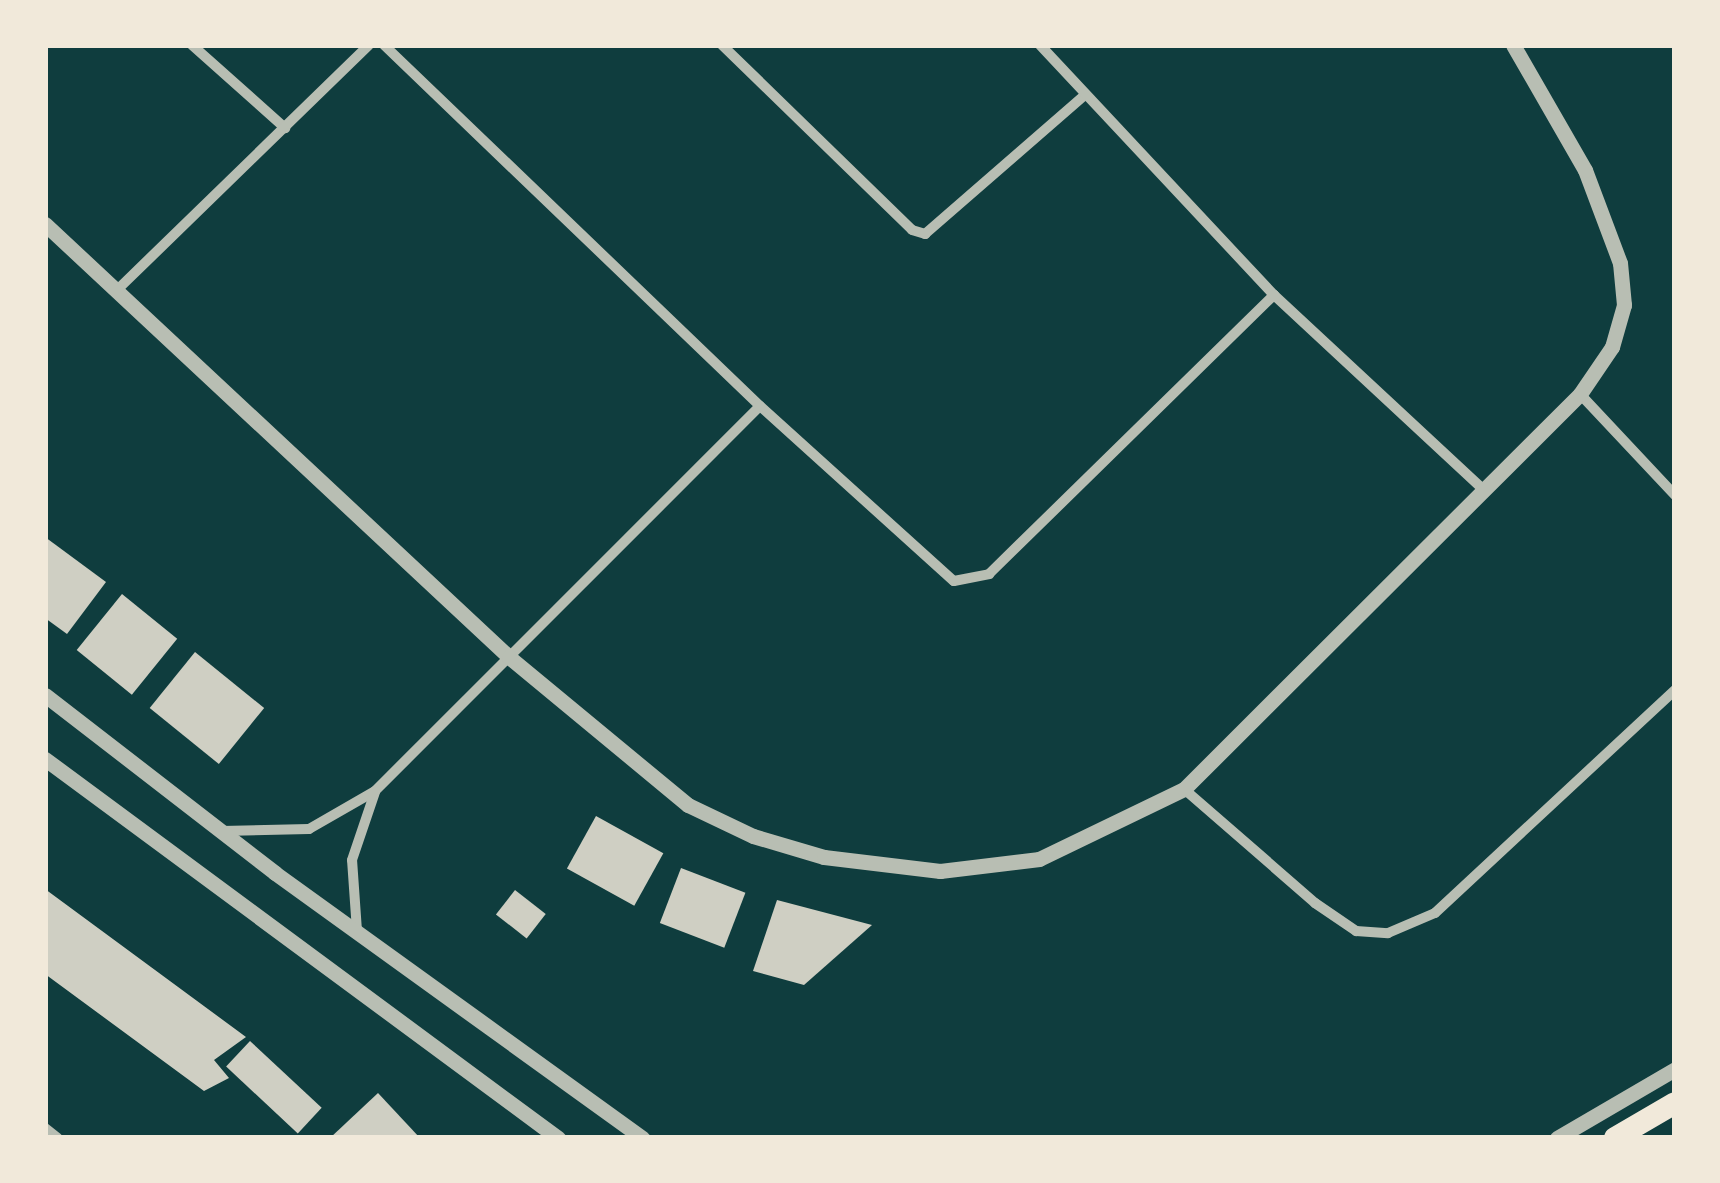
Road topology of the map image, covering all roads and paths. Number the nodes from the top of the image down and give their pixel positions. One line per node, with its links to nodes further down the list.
1 (192, 45): 8 (street)
2 (369, 45): 8 (street)
3 (384, 45): 13 (street)
4 (722, 45): 7 (street)
5 (1040, 45): 7 (street)
6 (1512, 45): 12 (street)
7 (1084, 96): 11 (street)
8 (285, 128): 10 (street)
9 (45, 224): 10 (street)
10 (115, 292): 16 (street)
11 (1274, 295): 13 (street); 14 (street)
12 (1580, 394): 14 (street); 15 (street)
13 (760, 406): 16 (street)
14 (1483, 489): 20 (street)
15 (1675, 495)
16 (510, 657): 20 (street); 21 (street)
17 (1675, 690): 20 (street)
18 (45, 695): 22 (street)
19 (45, 759): 28 (street)
20 (1184, 789)
21 (376, 792): 22 (street); 23 (street)
22 (222, 831): 23 (street)
23 (357, 931): 29 (street)
24 (1675, 1068): 30 (street)
25 (1675, 1102): 31 (highway)
26 (45, 1128): 27 (street)
27 (58, 1138)
28 (558, 1138)
29 (643, 1138)
30 (1557, 1138)
31 (1615, 1138)

